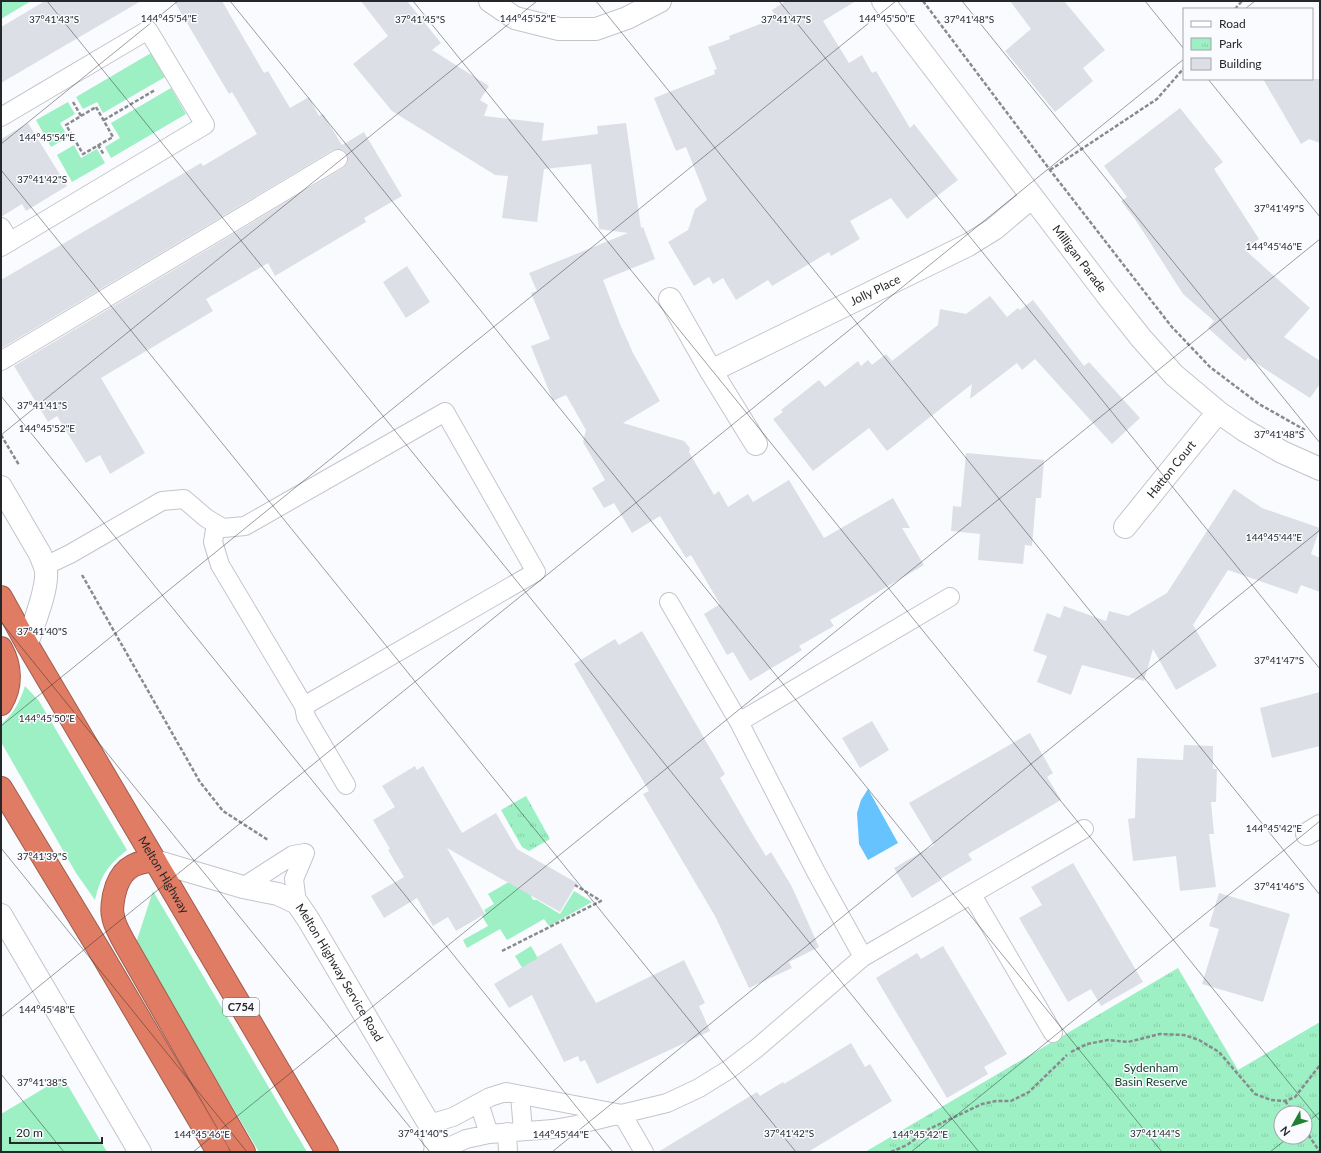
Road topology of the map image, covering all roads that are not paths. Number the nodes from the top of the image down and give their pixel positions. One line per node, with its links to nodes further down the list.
1 (490, 1): 2 (street)
2 (660, 1)
3 (883, 1): 6 (street, Milligan Parade)
4 (1, 117): 7 (lane)
5 (338, 159): 9 (lane)
6 (1028, 192): 10 (street, Jolly Place); 11 (street, Milligan Parade)
7 (4, 239)
8 (670, 299): 10 (street)
9 (1, 360)
10 (711, 372): 12 (street)
11 (1218, 412): 13 (street, Milligan Parade); 16 (street, Hatton Court)
12 (756, 444)
13 (1320, 469)
14 (1, 487): 17 (street)
15 (216, 524): 17 (lane); 24 (lane); 24 (lane)
16 (1125, 527)
17 (45, 566): 21 (street)
18 (1, 597): 21 (highway, Melton Highway / C754)
19 (950, 597): 25 (lane)
20 (669, 602): 25 (lane)
21 (27, 644): 29 (highway, Melton Highway / C754)
22 (1, 648): 23 (highway)
23 (1, 704)
24 (304, 706): 26 (lane)
25 (739, 722): 34 (lane)
26 (346, 785)
27 (1, 788): 42 (highway)
28 (1084, 829): 31 (lane)
29 (155, 861): 30 (street, Melton Highway Service Road); 43 (highway); 44 (highway, Melton Highway / C754)
30 (243, 887): 32 (street, Melton Highway Service Road); 32 (lane)
31 (972, 895): 34 (lane); 35 (lane)
32 (297, 903): 39 (street, Melton Highway Service Road)
33 (1, 915): 41 (street)
34 (863, 957): 38 (lane)
35 (1053, 1033)
36 (520, 1095): 37 (lane); 38 (lane); 40 (lane)
37 (479, 1103): 39 (lane); 40 (lane)
38 (622, 1114): 40 (lane); 48 (lane)
39 (429, 1124): 45 (street, Melton Highway Service Road)
40 (506, 1133): 46 (lane); 47 (lane)
41 (140, 1152)
42 (218, 1152)
43 (244, 1152)
44 (327, 1152)
45 (435, 1152)
46 (438, 1152)
47 (508, 1152)
48 (644, 1152)

